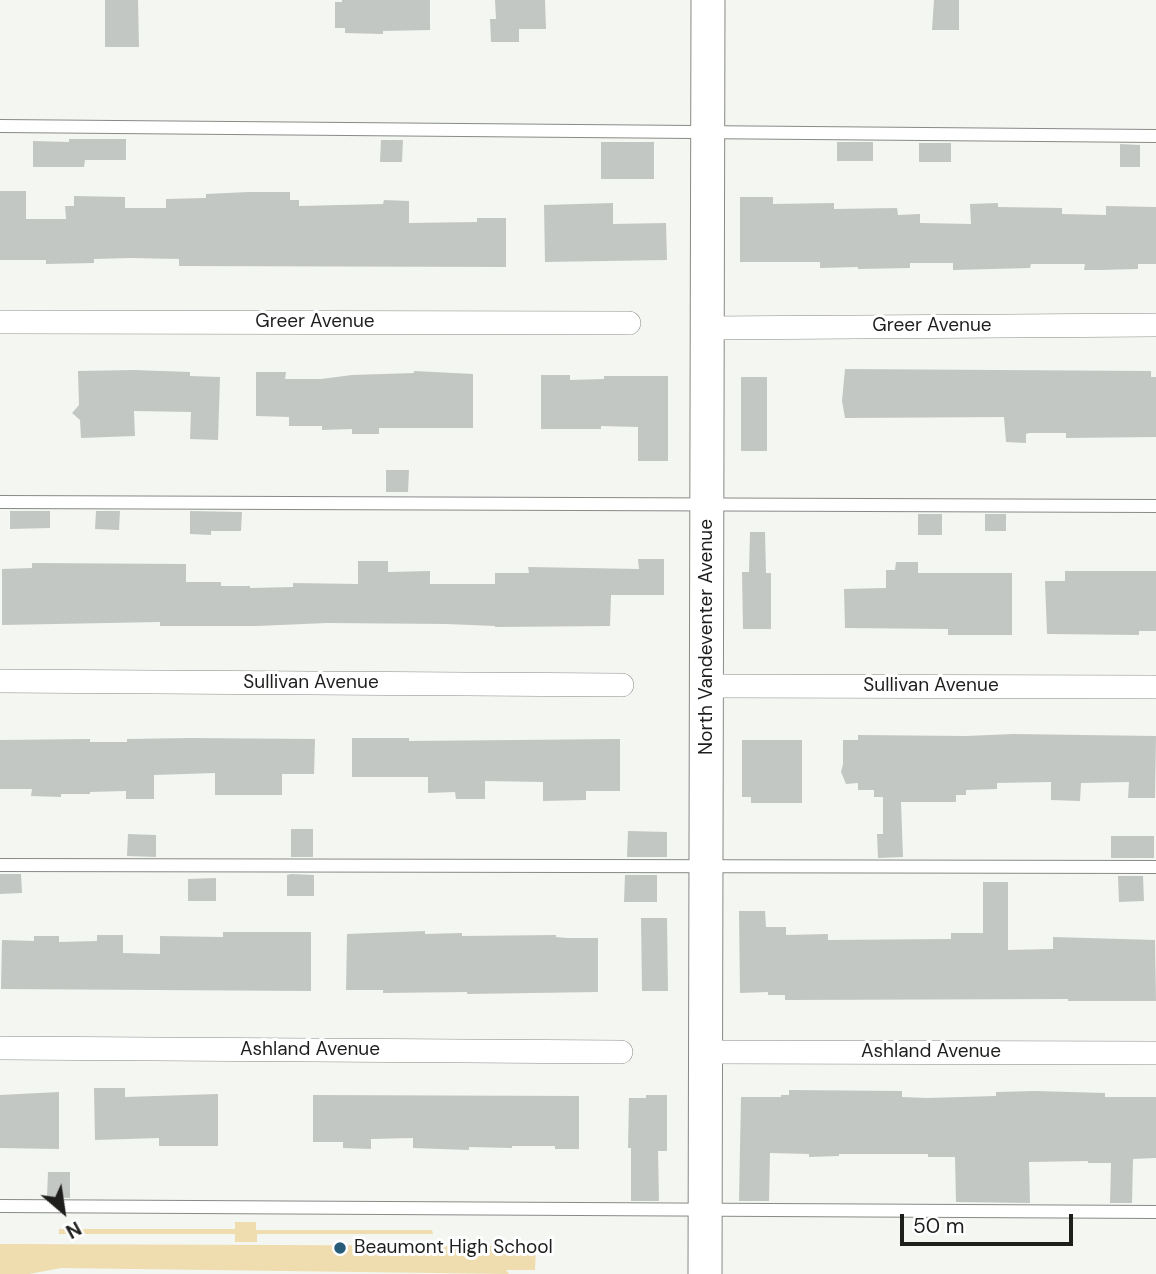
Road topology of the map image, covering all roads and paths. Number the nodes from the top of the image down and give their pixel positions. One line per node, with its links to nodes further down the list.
1 (708, 0): 3 (main road, North Vandeventer Avenue)
2 (0, 126): 3 (lane)
3 (708, 132): 4 (lane); 8 (main road, North Vandeventer Avenue)
4 (1156, 136)
5 (0, 322): 6 (street, Greer Avenue)
6 (629, 323)
7 (1156, 325): 8 (street, Greer Avenue)
8 (708, 328): 10 (main road, North Vandeventer Avenue)
9 (0, 502): 10 (lane)
10 (707, 505): 11 (lane); 14 (main road, North Vandeventer Avenue)
11 (1156, 506)
12 (0, 681): 13 (street, Sullivan Avenue)
13 (622, 685)
14 (707, 686): 15 (street, Sullivan Avenue); 17 (main road, North Vandeventer Avenue)
15 (1156, 687)
16 (0, 865): 17 (lane)
17 (706, 865): 18 (lane); 21 (main road, North Vandeventer Avenue)
18 (1156, 867)
19 (0, 1048): 20 (street, Ashland Avenue)
20 (621, 1052)
21 (706, 1052): 22 (street, Ashland Avenue); 24 (main road, North Vandeventer Avenue)
22 (1156, 1053)
23 (0, 1206): 24 (lane)
24 (706, 1211): 25 (lane); 26 (main road, North Vandeventer Avenue)
25 (1156, 1212)
26 (705, 1274)

